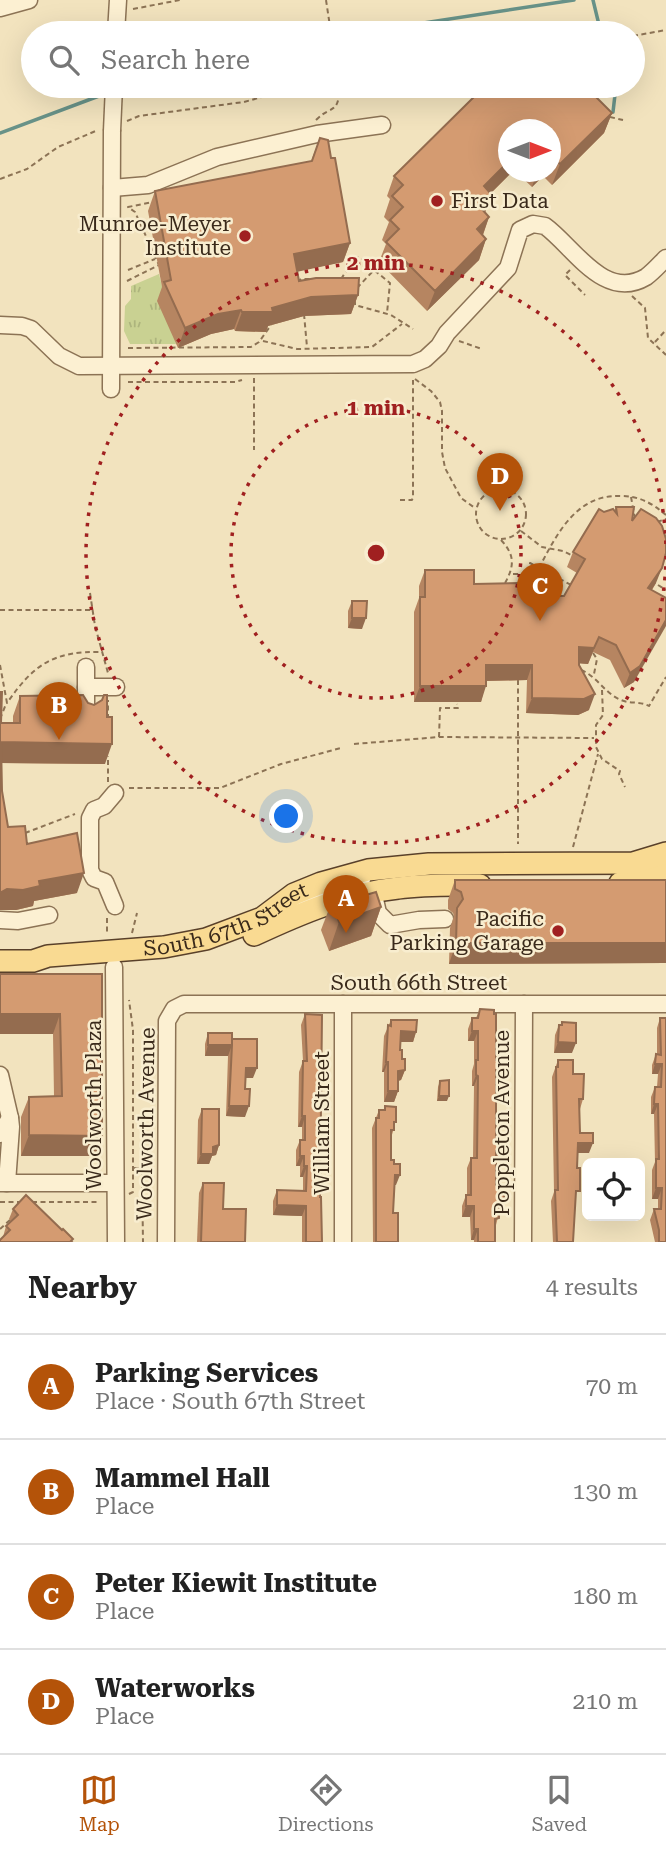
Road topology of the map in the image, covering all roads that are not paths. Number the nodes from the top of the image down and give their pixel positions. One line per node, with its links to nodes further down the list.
1 (29, 0): 2 (street)
2 (0, 8)
3 (112, 98): 5 (street, bridge)
4 (382, 125): 5 (street)
5 (112, 188): 8 (street)
6 (666, 258): 8 (street)
7 (0, 325): 8 (street)
8 (112, 366): 9 (street)
9 (111, 389)
10 (86, 667): 11 (street)
11 (86, 687): 12 (street); 13 (street)
12 (112, 687)
13 (86, 715)
14 (115, 790): 22 (street)
15 (666, 853): 16 (main road, South 67th Street)
16 (523, 854): 18 (main road, South 67th Street); 21 (street)
17 (666, 862): 19 (main road)
18 (368, 870): 26 (street); 28 (main road, South 67th Street)
19 (666, 874)
20 (502, 885): 21 (main road, South 67th Street)
21 (374, 892): 24 (street); 26 (main road, South 67th Street)
22 (111, 910)
23 (49, 915): 25 (street)
24 (445, 919)
25 (0, 920)
26 (278, 925): 29 (main road, South 67th Street)
27 (0, 961): 28 (main road, South 67th Street)
28 (33, 961): 29 (main road, South 67th Street)
29 (114, 967): 39 (street, Woolworth Plaza)
30 (343, 1004): 31 (street, South 66th Street); 33 (street, South 66th Street); 42 (street, William Street)
31 (524, 1004): 32 (street, South 66th Street); 43 (street, Poppleton Avenue)
32 (666, 1004)
33 (174, 1009): 41 (street, Woolworth Avenue)
34 (0, 1075): 35 (street)
35 (10, 1118): 36 (street); 37 (street)
36 (0, 1134)
37 (3, 1158): 38 (street)
38 (4, 1183): 39 (street)
39 (119, 1190): 40 (street, Woolworth Plaza)
40 (116, 1242)
41 (166, 1242)
42 (343, 1242)
43 (523, 1242)

